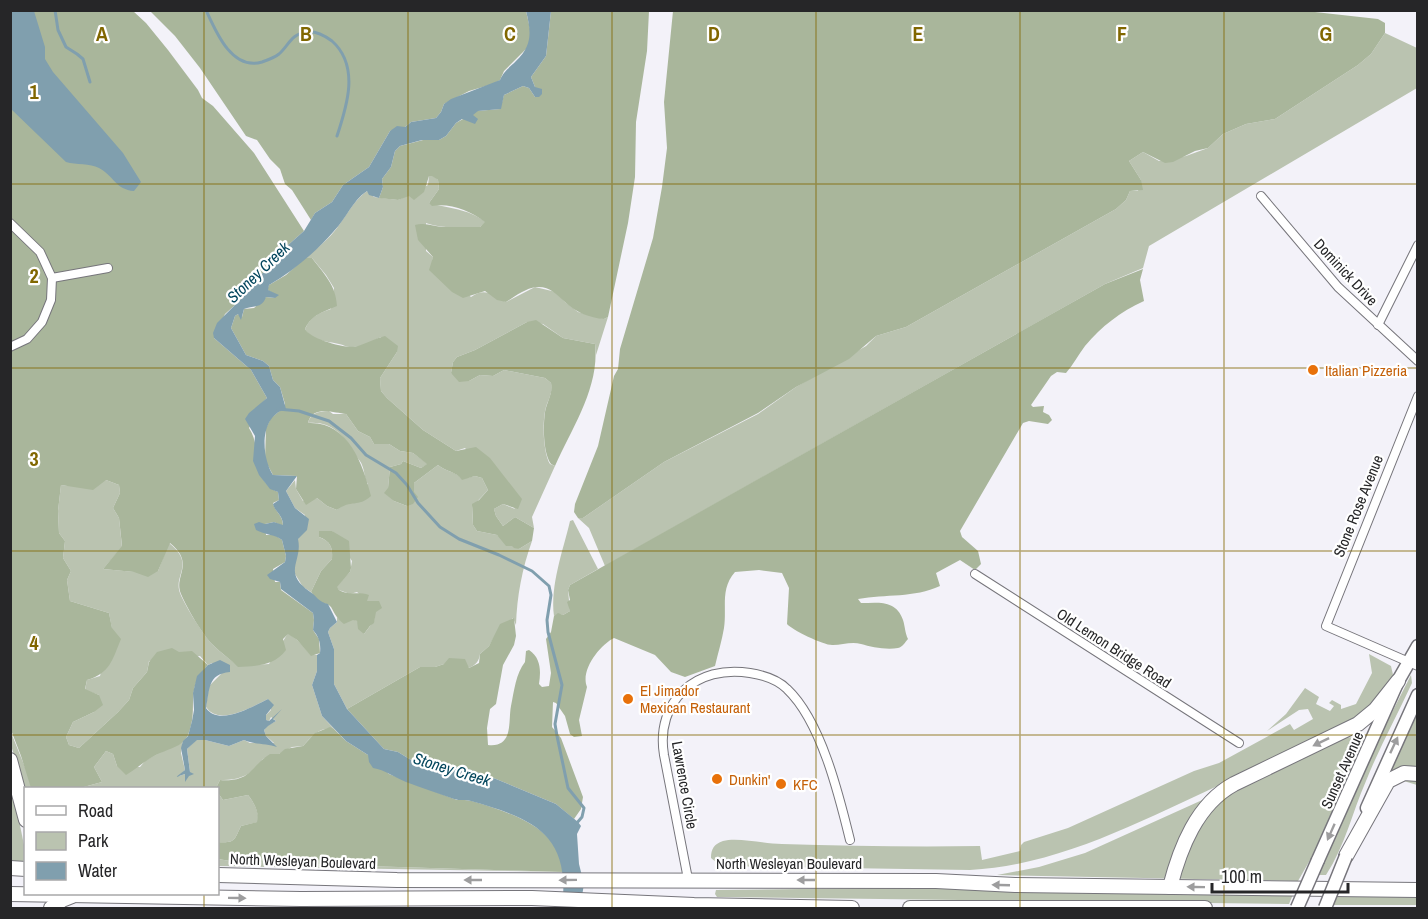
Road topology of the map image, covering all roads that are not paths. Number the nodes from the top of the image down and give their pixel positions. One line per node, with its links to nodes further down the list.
1 (1261, 196): 6 (street, Dominick Drive)
2 (10, 223): 5 (street)
3 (1418, 245): 6 (street)
4 (108, 268): 5 (street)
5 (52, 278): 7 (street)
6 (1378, 325): 8 (street, Dominick Drive)
7 (10, 347)
8 (1418, 361)
9 (1418, 396): 12 (street, Stone Rose Avenue)
10 (975, 574): 15 (street, Old Lemon Bridge Road)
11 (1418, 646): 12 (main road, Sunset Avenue)
12 (1413, 664): 13 (main road, Sunset Avenue)
13 (1398, 681): 25 (highway, one-way to 25); 38 (main road, Sunset Avenue, one-way to 38, bridge)
14 (1418, 695): 20 (main road, one-way to 14)
15 (1239, 743)
16 (10, 760): 18 (highway)
17 (1418, 774): 20 (highway)
18 (24, 812)
19 (850, 840): 23 (street, Lawrence Circle)
20 (1346, 856): 39 (main road, bridge)
21 (219, 875): 22 (highway, North Wesleyan Boulevard)
22 (302, 878): 23 (highway, North Wesleyan Boulevard, one-way to 22); 31 (highway)
23 (688, 879): 25 (highway, North Wesleyan Boulevard, one-way to 23)
24 (1418, 883): 26 (highway)
25 (1170, 887): 26 (highway, North Wesleyan Boulevard, one-way to 25)
26 (1359, 889): 27 (highway)
27 (1418, 890)
28 (10, 894): 30 (highway)
29 (78, 895): 30 (highway); 31 (highway, one-way to 31); 34 (highway)
30 (32, 899)
31 (301, 899): 32 (highway)
32 (434, 903): 35 (highway)
33 (985, 908): 36 (highway); 37 (highway)
34 (51, 909)
35 (852, 909)
36 (910, 909)
37 (1205, 909)
38 (1297, 909)
39 (1325, 909)

